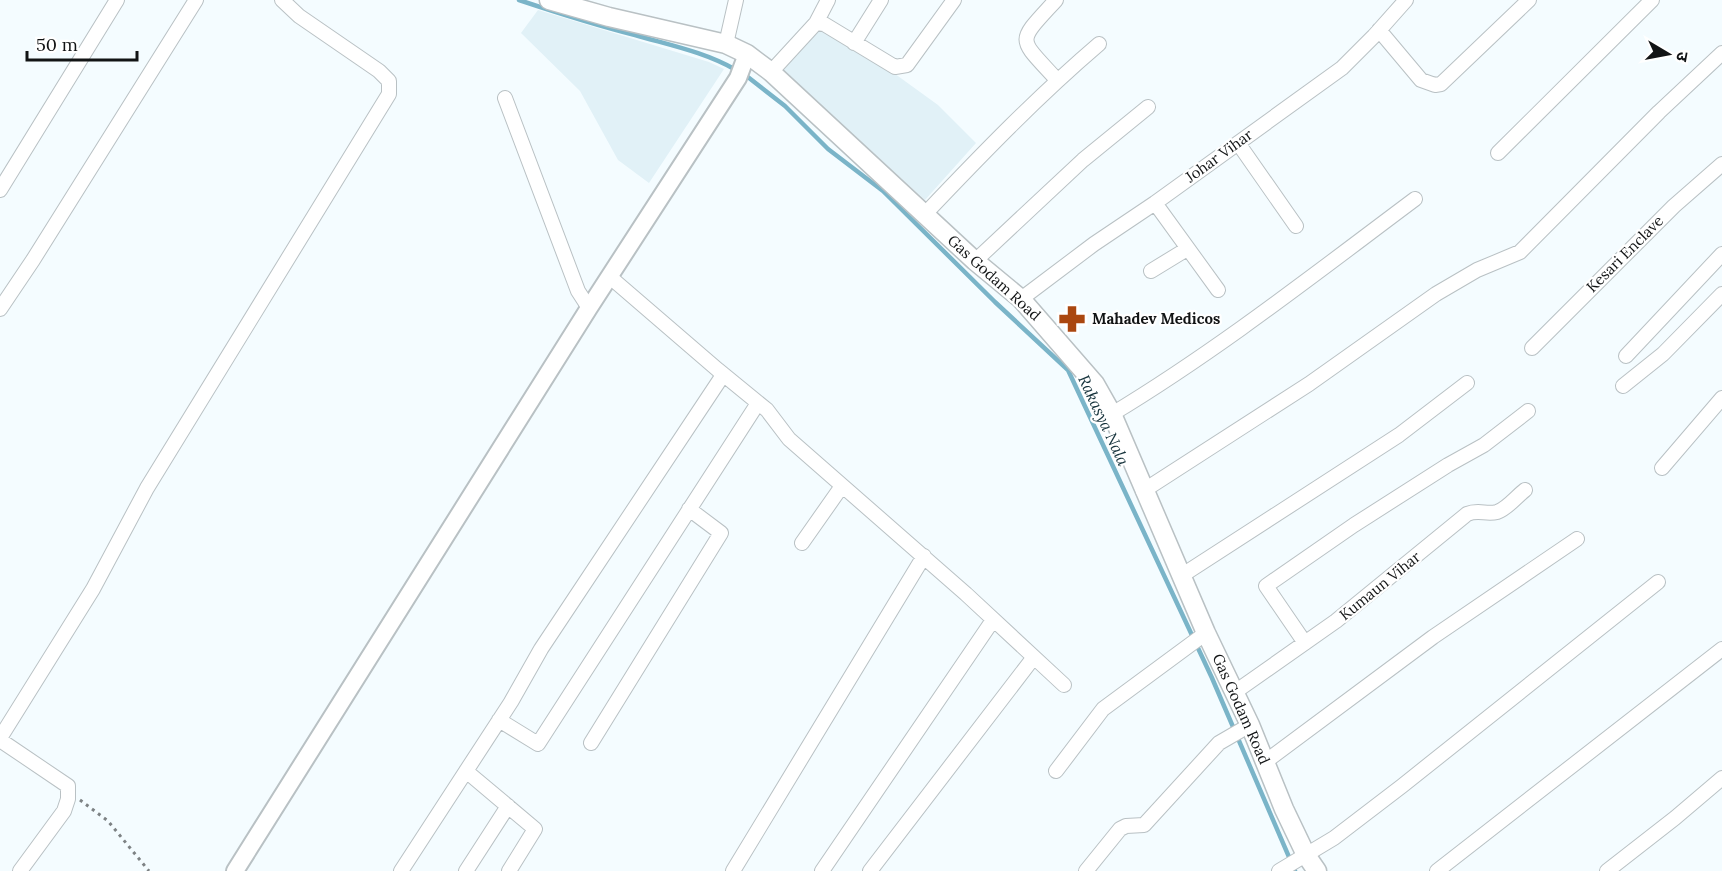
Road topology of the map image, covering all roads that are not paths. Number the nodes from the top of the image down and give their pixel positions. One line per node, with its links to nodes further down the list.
1 (117, 0): 27 (street)
2 (196, 0): 41 (street)
3 (282, 0): 70 (street)
4 (549, 0): 16 (main road, Gas Godam Road)
5 (736, 0): 16 (street)
6 (828, 0): 13 (street)
7 (881, 0): 15 (street)
8 (954, 0): 15 (street)
9 (1056, 0): 21 (street)
10 (1406, 0): 14 (street, Johar Vihar)
11 (1529, 0): 14 (street)
12 (1652, 0): 25 (street)
13 (816, 23): 15 (street); 20 (street)
14 (1379, 30): 24 (street, Johar Vihar)
15 (854, 43)
16 (726, 44): 19 (main road, Gas Godam Road)
17 (1099, 44): 21 (street)
18 (1722, 53): 54 (street)
19 (742, 67): 20 (main road, Gas Godam Road); 36 (street)
20 (771, 72): 30 (main road, Gas Godam Road)
21 (1057, 80): 30 (street)
22 (505, 99): 40 (street)
23 (1148, 107): 34 (street)
24 (1238, 143): 29 (street, Johar Vihar); 31 (street)
25 (1498, 153)
26 (1722, 164): 42 (street, Kesari Enclave)
27 (0, 190)
28 (1415, 199): 50 (street)
29 (1155, 203): 32 (street); 39 (street, Johar Vihar)
30 (925, 214): 34 (main road, Gas Godam Road)
31 (1296, 226)
32 (1187, 249): 35 (street); 37 (street)
33 (1722, 254): 43 (street)
34 (975, 261): 39 (main road, Gas Godam Road)
35 (1151, 271)
36 (610, 277): 40 (street); 44 (street)
37 (1218, 290)
38 (1722, 294): 46 (street)
39 (1021, 300): 50 (main road, Gas Godam Road)
40 (589, 308): 79 (street)
41 (0, 309)
42 (1532, 348)
43 (1626, 356)
44 (723, 375): 48 (street); 68 (street)
45 (1467, 383): 59 (street)
46 (1623, 387)
47 (1722, 398): 51 (street)
48 (758, 403): 52 (street); 55 (street)
49 (1528, 411): 63 (street)
50 (1112, 414): 54 (main road, Gas Godam Road)
51 (1662, 468)
52 (842, 486): 57 (street); 58 (street)
53 (1525, 490): 63 (street, Kumaun Vihar)
54 (1143, 491): 59 (main road, Gas Godam Road)
55 (689, 509): 68 (street); 71 (street)
56 (1577, 539): 72 (street)
57 (802, 543)
58 (924, 556): 61 (street); 83 (street)
59 (1181, 576): 62 (main road, Gas Godam Road)
60 (1658, 582): 77 (street)
61 (993, 620): 65 (street); 84 (street)
62 (1198, 639): 67 (main road, Gas Godam Road); 74 (street)
63 (1305, 643): 67 (street, Kumaun Vihar)
64 (1722, 649): 88 (street)
65 (1034, 657): 66 (street); 85 (street)
66 (1064, 685)
67 (1235, 692): 69 (main road, Gas Godam Road)
68 (499, 720): 73 (street)
69 (1245, 727): 72 (main road, Gas Godam Road); 86 (street)
70 (0, 739): 78 (street)
71 (591, 742)
72 (1265, 762): 77 (main road, Gas Godam Road)
73 (466, 771): 76 (street); 80 (street)
74 (1056, 771)
75 (1722, 777): 89 (street)
76 (508, 806): 81 (street); 82 (street)
77 (1291, 864): 87 (main road, Gas Godam Road)
78 (20, 871)
79 (235, 871)
80 (401, 871)
81 (466, 871)
82 (509, 871)
83 (733, 871)
84 (822, 871)
85 (870, 871)
86 (1086, 871)
87 (1317, 871)
88 (1437, 871)
89 (1607, 871)

